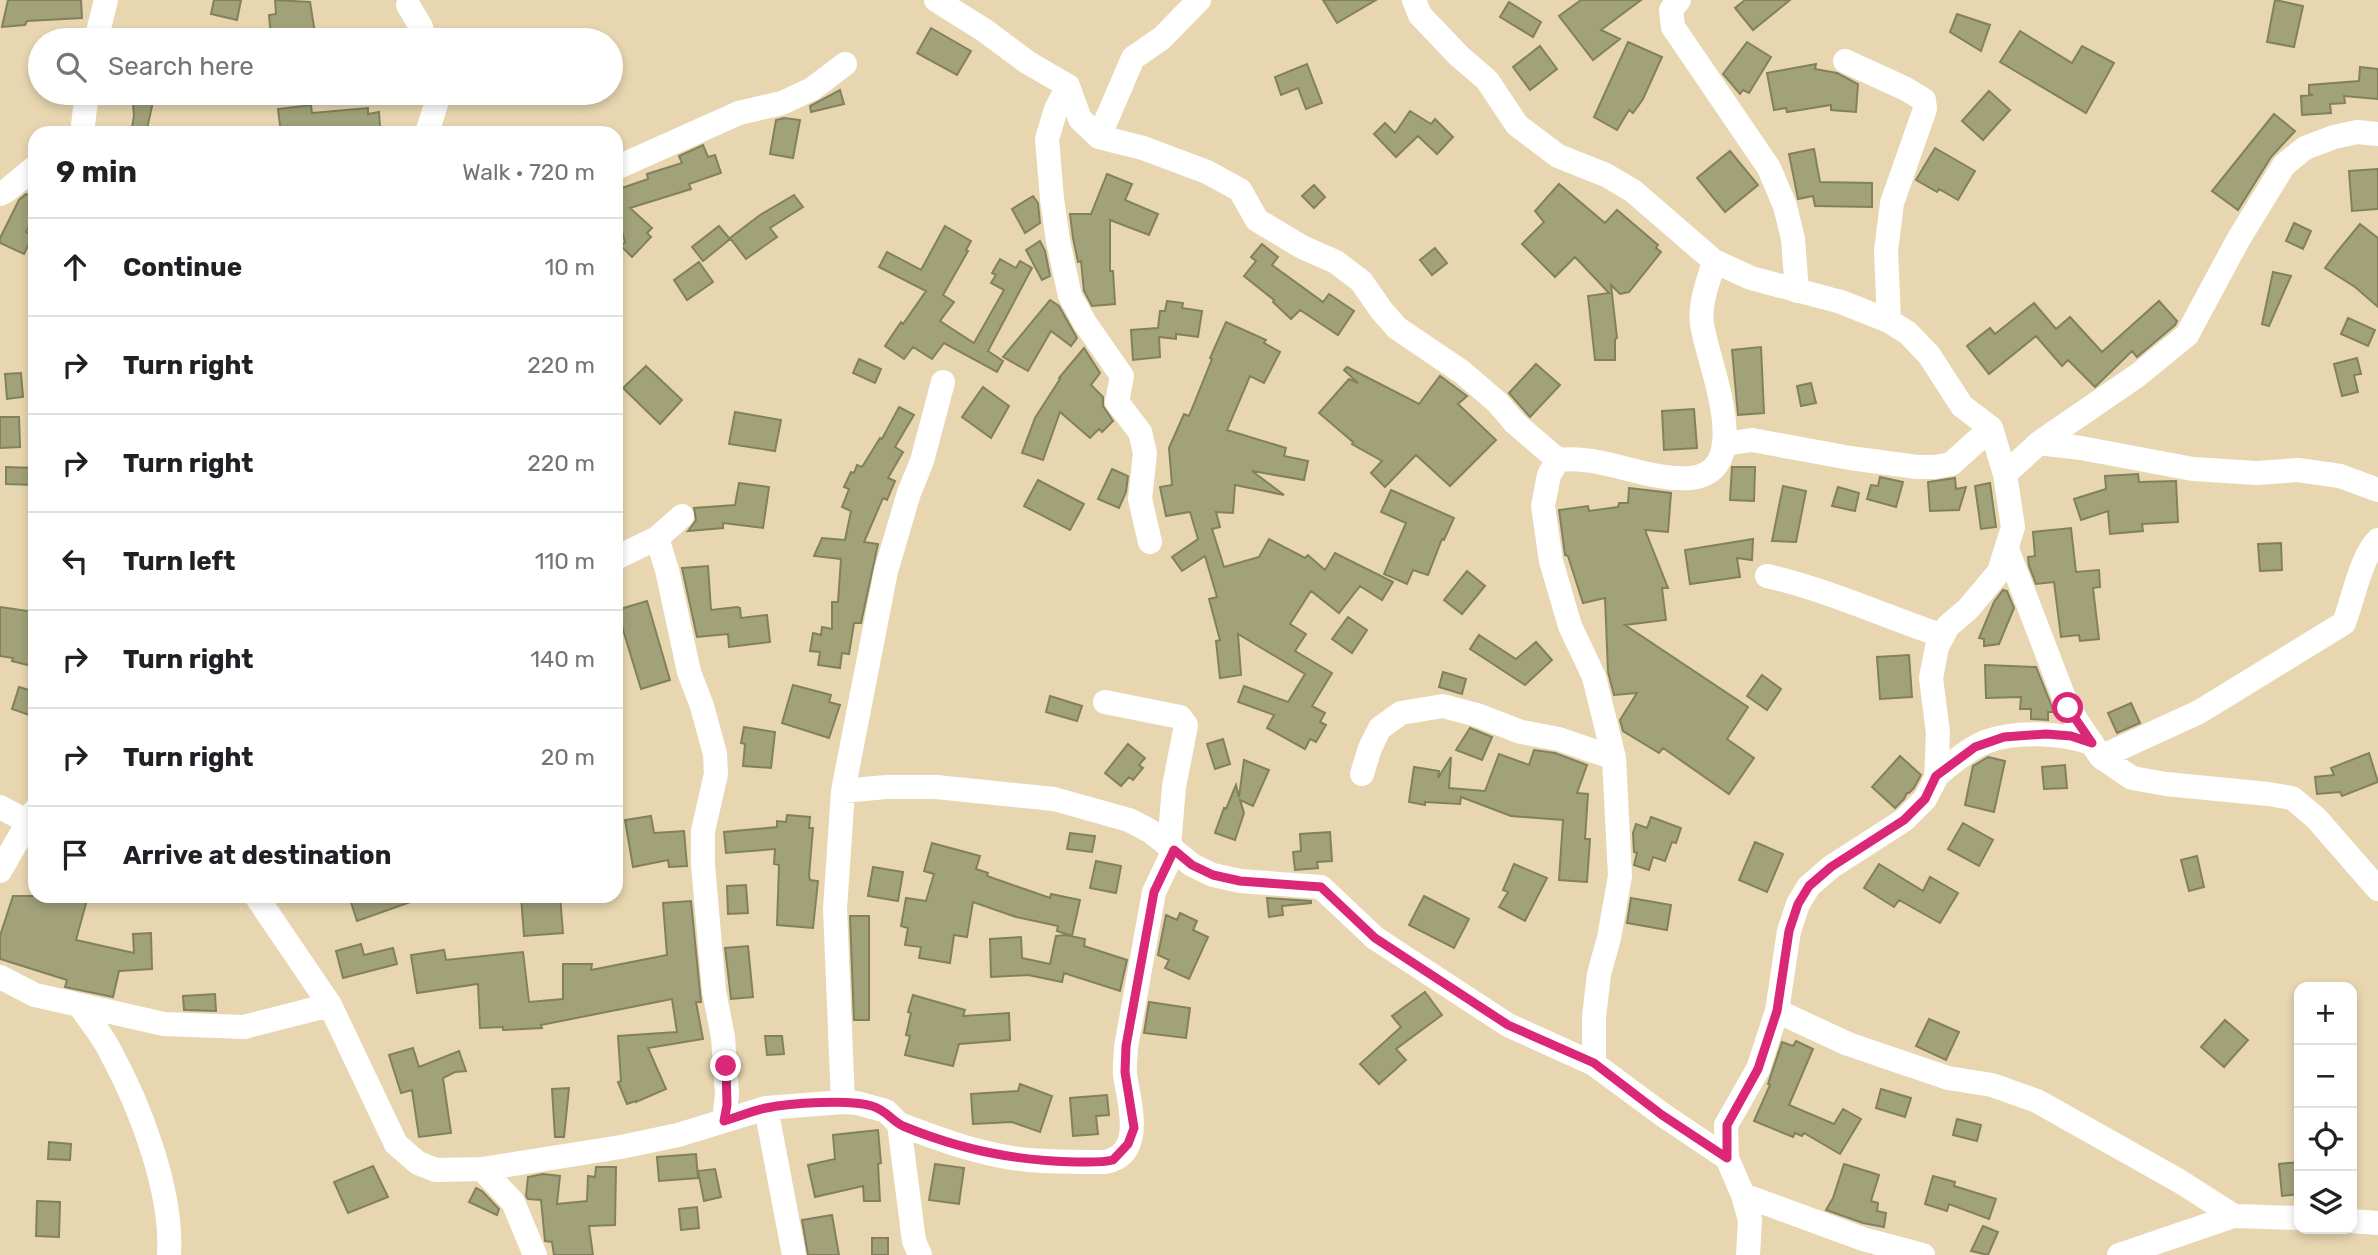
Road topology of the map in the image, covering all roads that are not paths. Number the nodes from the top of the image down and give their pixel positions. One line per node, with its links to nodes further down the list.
1 (106, 0): 7 (street)
2 (936, 0): 11 (street)
3 (1199, 0): 17 (street)
4 (1414, 0): 21 (street)
5 (1669, 3): 22 (street)
6 (408, 5): 8 (street)
7 (99, 28)
8 (421, 28)
9 (1845, 61): 23 (street)
10 (845, 64): 18 (street)
11 (1068, 86): 17 (street); 34 (street)
12 (85, 105): 14 (street)
13 (436, 105): 15 (street)
14 (81, 126)
15 (429, 126)
16 (2378, 134): 26 (street)
17 (1099, 137): 28 (street)
18 (623, 165)
19 (28, 173): 20 (street)
20 (2, 196)
21 (1714, 261): 22 (street); 27 (street)
22 (1797, 290): 23 (street)
23 (1889, 321): 25 (street)
24 (943, 382): 44 (street)
25 (1991, 428): 27 (street); 29 (street)
26 (2039, 443): 29 (street); 30 (street)
27 (1725, 444): 28 (street)
28 (1558, 460): 41 (street)
29 (2005, 474): 35 (street)
30 (2378, 490)
31 (682, 516): 32 (street)
32 (657, 538): 36 (street); 61 (street)
33 (2378, 540): 40 (street)
34 (1150, 542)
35 (2007, 549): 38 (street); 40 (street)
36 (623, 555)
37 (1768, 576): 38 (street)
38 (1943, 636): 43 (street)
39 (1105, 702): 48 (street)
40 (2097, 750): 43 (street); 50 (street)
41 (1614, 758): 42 (street); 58 (street)
42 (1362, 774)
43 (1936, 776): 57 (street)
44 (843, 791): 48 (street); 59 (street)
45 (0, 807): 46 (street)
46 (28, 815)
47 (28, 821): 49 (street)
48 (1172, 848): 58 (street); 62 (street)
49 (0, 871)
50 (2378, 889)
51 (261, 903): 53 (street)
52 (282, 903): 53 (street)
53 (281, 930): 55 (street)
54 (0, 977): 56 (street)
55 (330, 1005): 56 (street); 64 (street)
56 (80, 1006): 70 (street)
57 (1777, 1011): 63 (street); 66 (street)
58 (1594, 1063): 63 (street)
59 (842, 1102): 60 (street); 62 (street)
60 (765, 1108): 61 (street); 72 (street)
61 (724, 1121): 64 (street)
62 (899, 1124): 73 (street)
63 (1727, 1158): 65 (street)
64 (482, 1169): 71 (street)
65 (1743, 1195): 74 (street); 75 (street)
66 (2234, 1216): 67 (street); 76 (street)
67 (2294, 1218)
68 (2357, 1222): 69 (street)
69 (2378, 1223)
70 (169, 1255)
71 (536, 1255)
72 (794, 1255)
73 (920, 1255)
74 (1748, 1255)
75 (1923, 1255)
76 (2119, 1255)

